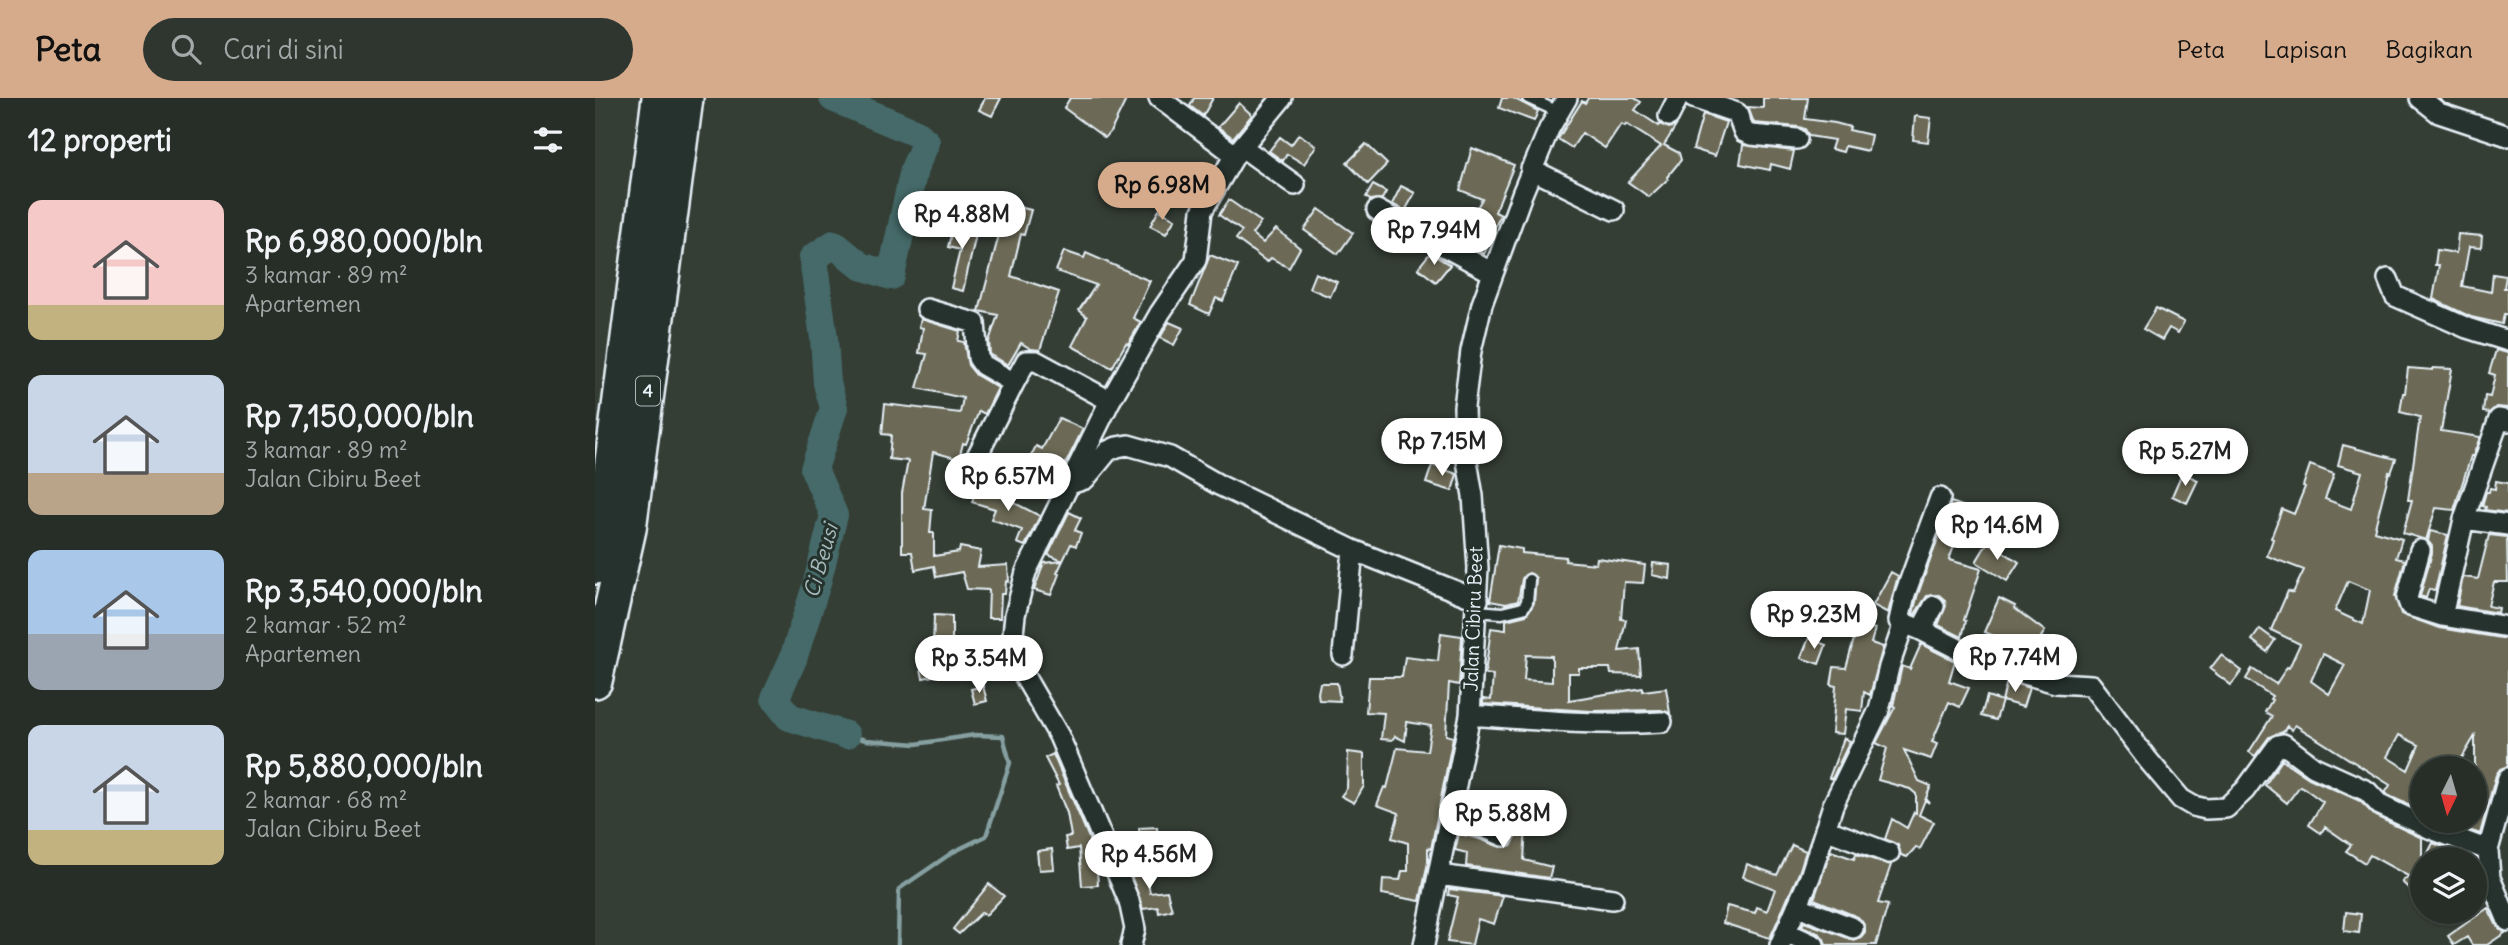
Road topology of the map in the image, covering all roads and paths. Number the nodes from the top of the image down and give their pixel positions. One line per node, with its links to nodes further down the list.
1 (659, 98): 32 (highway, 4)
2 (686, 98): 40 (highway, 4)
3 (1159, 98): 13 (street)
4 (1282, 98): 13 (street)
5 (1528, 98): 9 (lane)
6 (1678, 98): 10 (street)
7 (1693, 98): 12 (street)
8 (2420, 98): 11 (street)
9 (1563, 105): 14 (street, Jalan Cibiru Beet)
10 (1669, 116)
11 (2508, 136)
12 (1797, 139)
13 (1238, 151): 15 (street); 23 (street)
14 (1531, 169): 17 (street); 18 (street, Jalan Cibiru Beet)
15 (1295, 185)
16 (1377, 210): 18 (street)
17 (1614, 210)
18 (1493, 273): 34 (street, Jalan Cibiru Beet)
19 (2388, 279): 21 (street)
20 (927, 309): 22 (street)
21 (2508, 341)
22 (1014, 383): 23 (street); 25 (street)
23 (1110, 401): 26 (street)
24 (2508, 421): 28 (street)
25 (972, 466)
26 (1070, 484): 30 (street); 58 (street)
27 (1940, 498): 37 (street)
28 (2464, 519): 29 (street); 36 (street)
29 (2508, 525)
30 (1353, 550): 34 (street); 39 (street)
31 (2420, 550): 36 (street)
32 (595, 567)
33 (1529, 580): 34 (lane)
34 (1477, 606): 41 (street, Jalan Cibiru Beet)
35 (1934, 606): 37 (street)
36 (2442, 616): 38 (street)
37 (1913, 626): 46 (street); 48 (street)
38 (2508, 627)
39 (1343, 655)
40 (595, 681)
41 (1470, 715): 42 (street); 44 (street, Jalan Cibiru Beet)
42 (1662, 722)
43 (2507, 784): 45 (street)
44 (1451, 818): 47 (street); 50 (street, Jalan Cibiru Beet)
45 (2501, 826): 48 (street)
46 (1825, 829): 49 (street); 54 (street)
47 (1504, 835)
48 (2488, 850): 51 (street)
49 (1889, 853)
50 (1439, 874): 53 (street); 59 (street, Jalan Cibiru Beet)
51 (2490, 878): 52 (lane); 55 (street)
52 (2487, 881)
53 (1613, 899)
54 (1797, 906): 56 (street); 57 (street)
55 (2508, 921)
56 (1853, 928)
57 (1783, 939): 60 (street)
58 (1131, 945)
59 (1425, 945)
60 (1814, 945)

